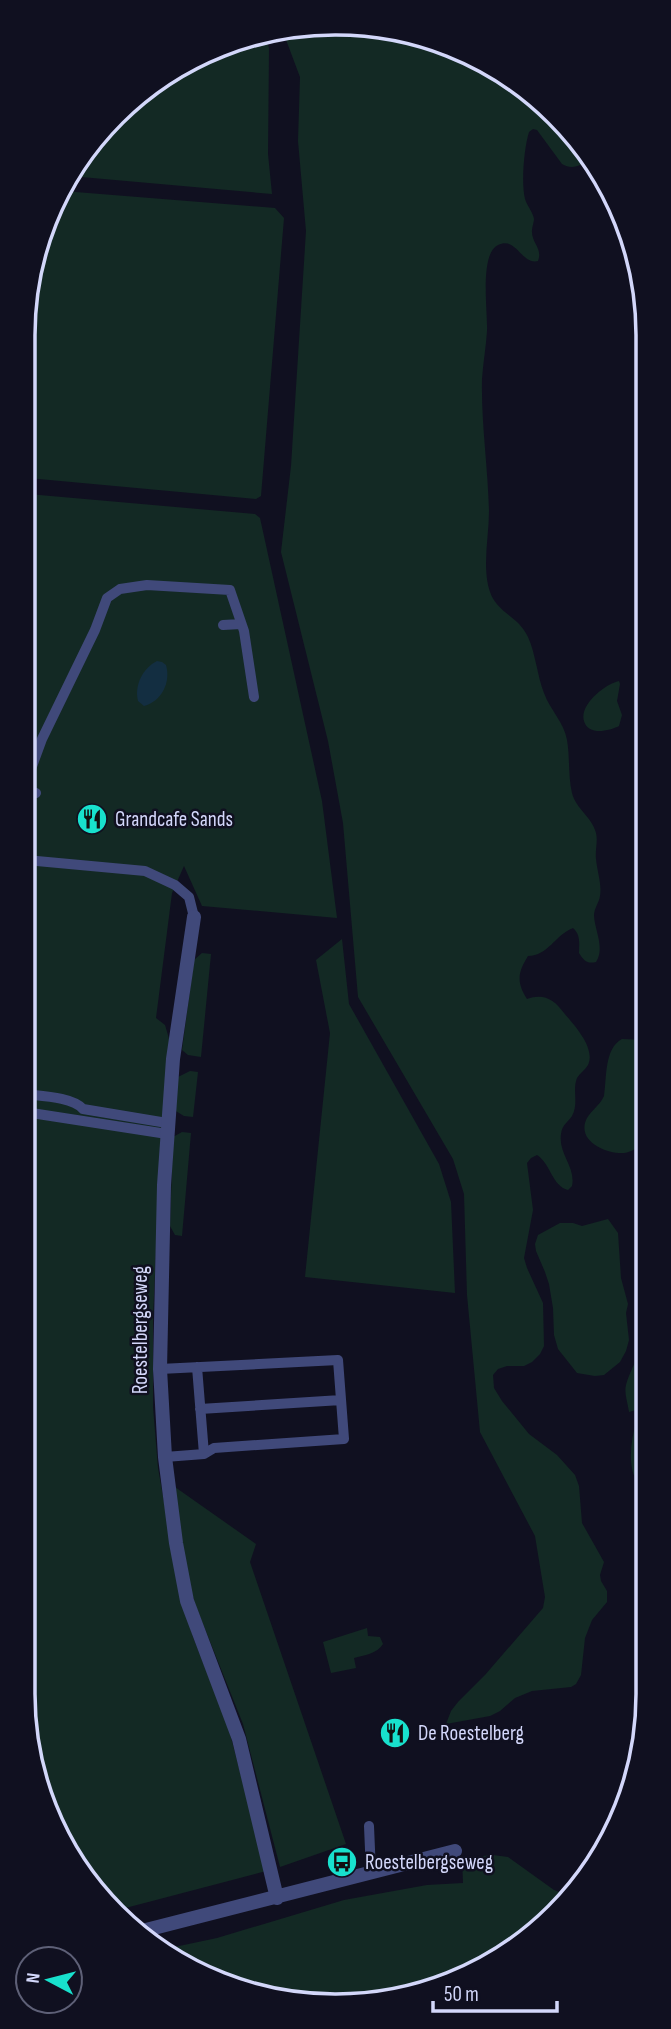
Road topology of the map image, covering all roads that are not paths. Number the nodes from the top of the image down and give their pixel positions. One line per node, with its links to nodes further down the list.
1 (242, 624): 2 (lane); 3 (lane); 4 (lane)
2 (223, 625)
3 (254, 697)
4 (35, 758)
5 (35, 861): 6 (lane)
6 (194, 917): 9 (street, Roestelbergseweg)
7 (35, 1095): 9 (lane)
8 (35, 1113): 9 (lane)
9 (167, 1128): 11 (street, Roestelbergseweg)
10 (197, 1367): 11 (lane); 12 (lane); 13 (lane)
11 (160, 1369): 15 (street, Roestelbergseweg)
12 (341, 1400): 13 (lane); 14 (lane)
13 (200, 1409): 14 (lane)
14 (204, 1454): 15 (lane)
15 (165, 1457): 19 (street, Roestelbergseweg)
16 (369, 1826): 18 (lane)
17 (455, 1851): 18 (street)
18 (371, 1873): 19 (street)
19 (277, 1898): 20 (street)
20 (150, 1929)

